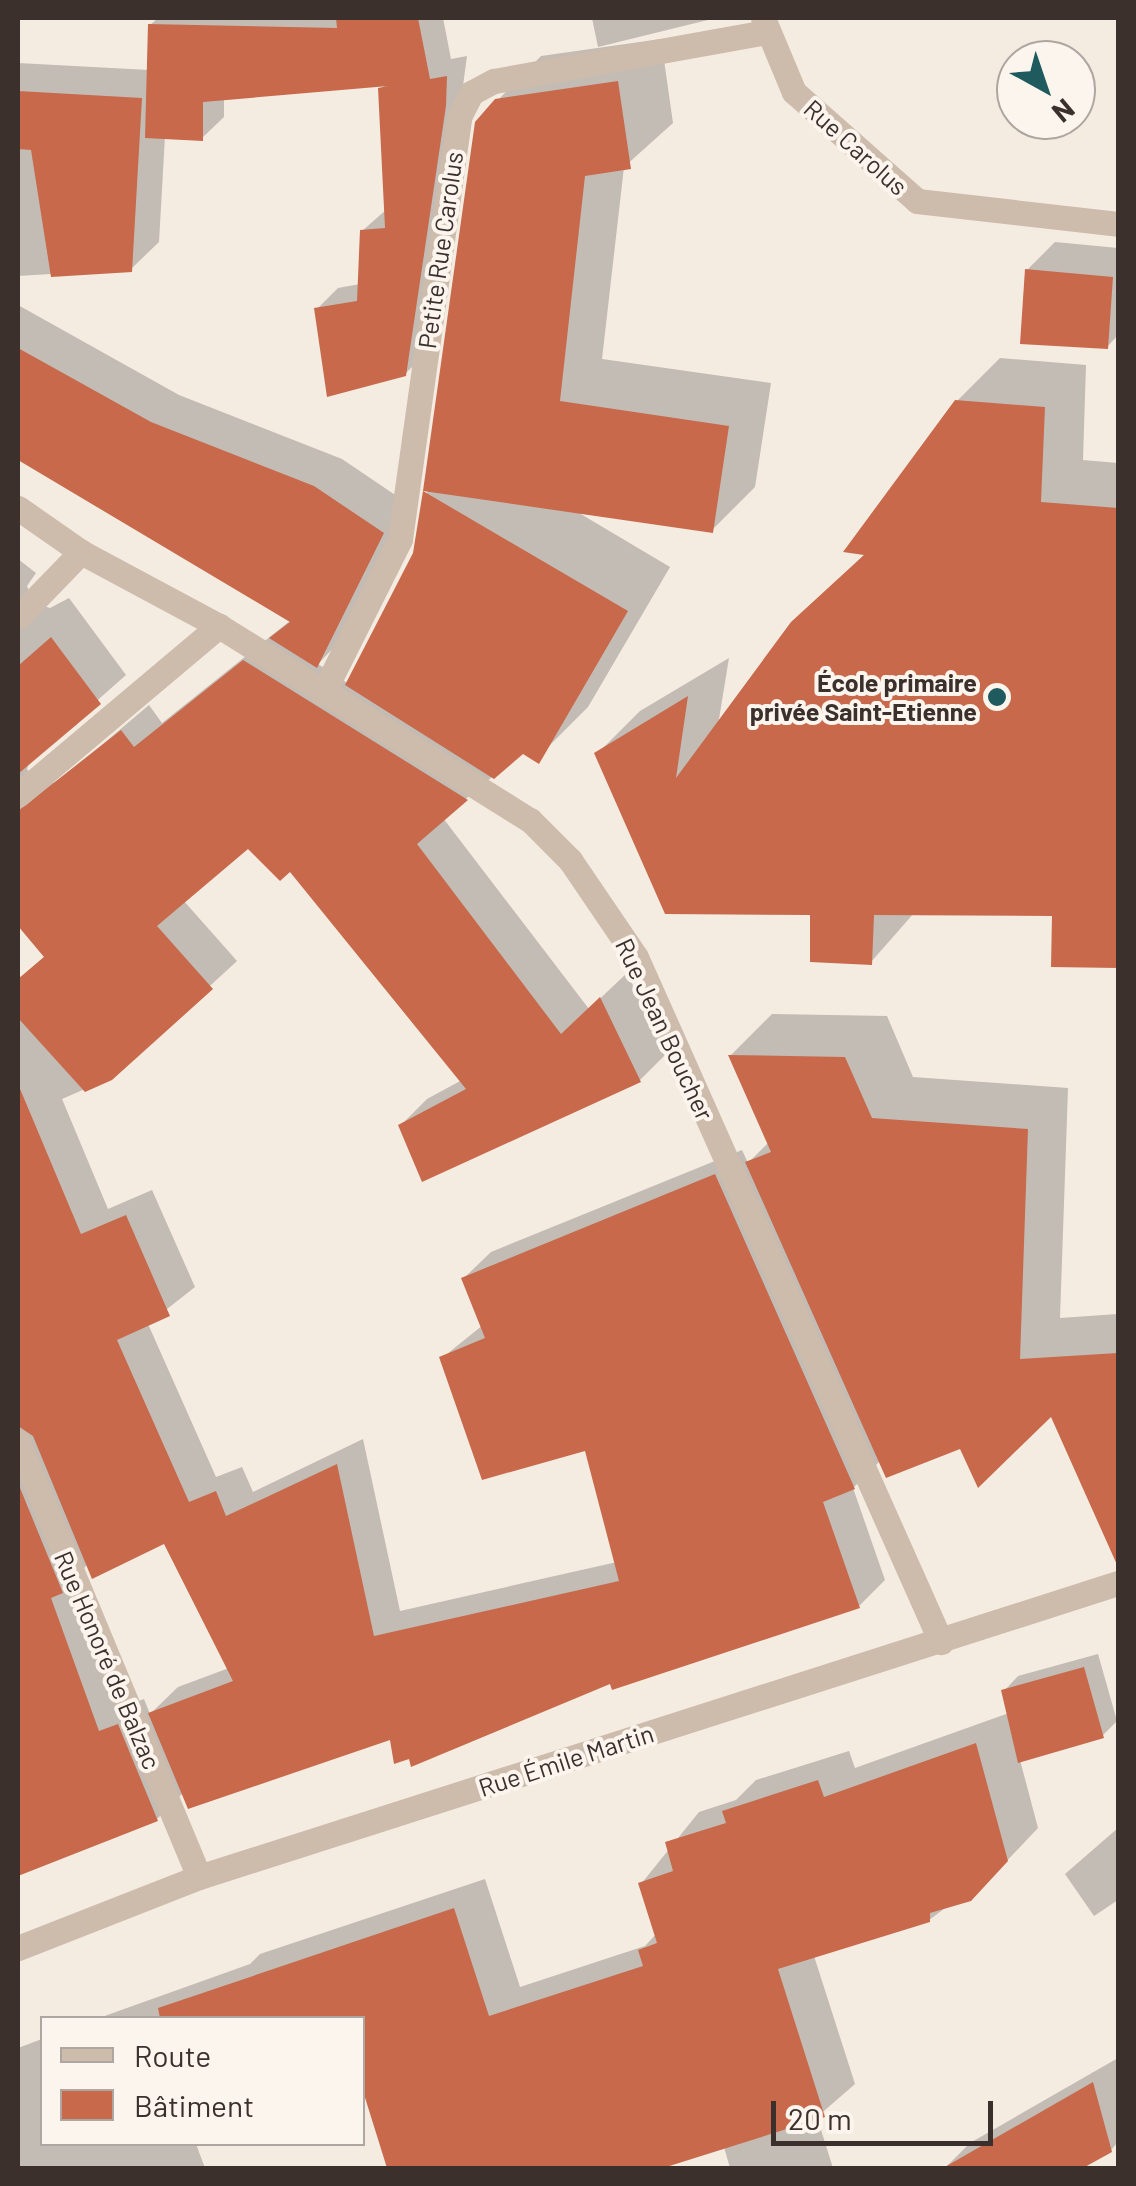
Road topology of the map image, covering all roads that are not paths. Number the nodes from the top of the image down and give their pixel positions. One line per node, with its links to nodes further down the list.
1 (765, 25): 2 (street, Rue Carolus); 7 (street, Petite Rue Carolus)
2 (1118, 224)
3 (18, 508): 4 (street, Rue Jean Boucher)
4 (81, 552): 5 (street); 6 (street, Rue Jean Boucher)
5 (18, 617)
6 (219, 626): 7 (street, Rue Jean Boucher); 8 (street)
7 (322, 693): 11 (street, Rue Jean Boucher)
8 (18, 795)
9 (18, 1442): 12 (street, Rue Honoré de Balzac)
10 (1118, 1584): 11 (street, Rue Émile Martin)
11 (941, 1642): 12 (street, Rue Émile Martin)
12 (199, 1877): 13 (street, Rue Émile Martin)
13 (18, 1948)

